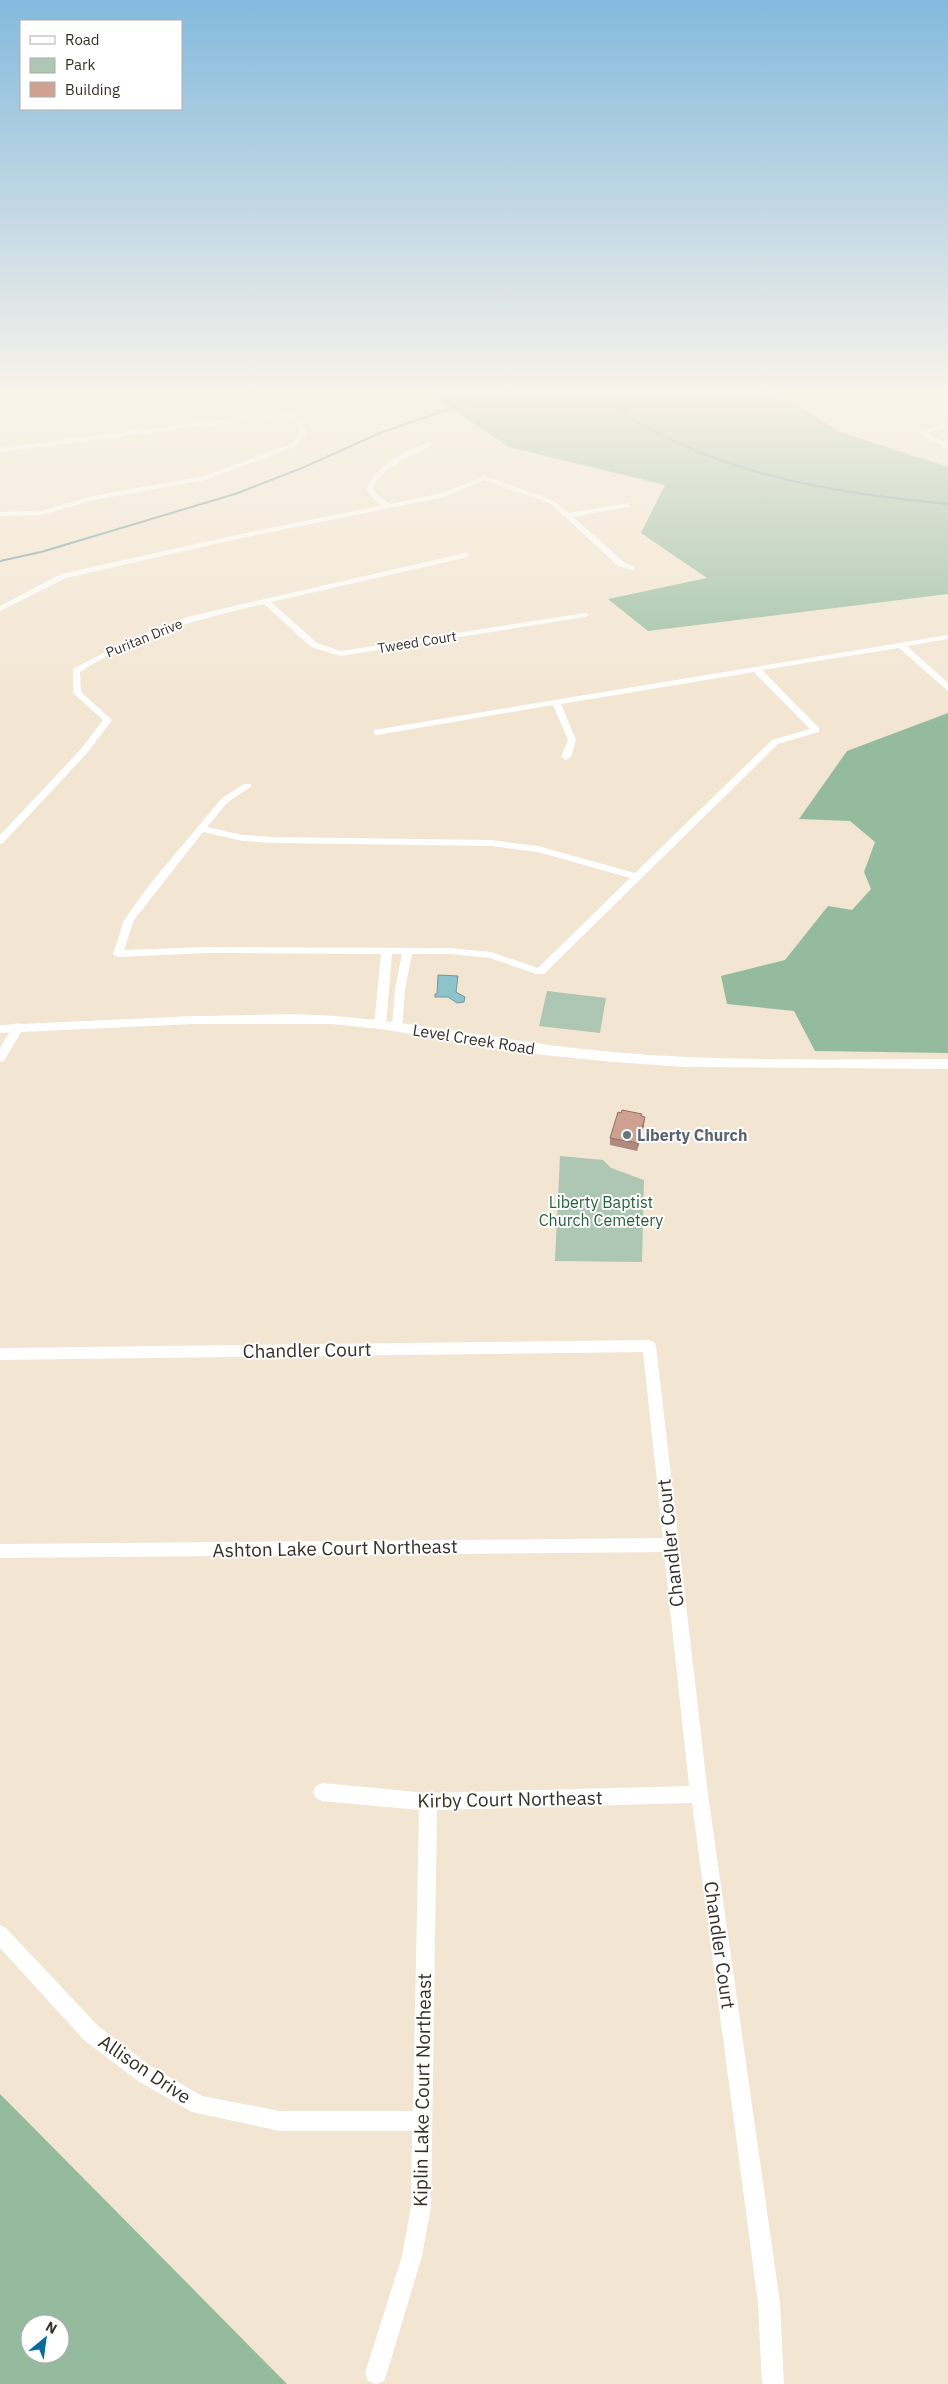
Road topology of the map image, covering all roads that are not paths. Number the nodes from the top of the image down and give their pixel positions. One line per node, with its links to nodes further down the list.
1 (71, 504): 7 (street)
2 (386, 504): 6 (street)
3 (396, 504): 6 (street)
4 (552, 504): 8 (street)
5 (626, 505): 8 (street)
6 (388, 506): 12 (street)
7 (0, 514)
8 (567, 516): 10 (street)
9 (465, 555): 11 (street, Puritan Drive)
10 (632, 568)
11 (266, 602): 13 (street, Tweed Court); 23 (street, Puritan Drive)
12 (0, 608)
13 (584, 615)
14 (948, 637): 15 (street)
15 (901, 645): 16 (street); 17 (street)
16 (756, 669): 18 (street); 26 (street)
17 (948, 688)
18 (556, 702): 19 (street); 20 (street)
19 (377, 732)
20 (566, 757)
21 (247, 786): 24 (street)
22 (0, 823): 23 (street)
23 (14, 826): 25 (street, Puritan Drive)
24 (200, 829): 26 (street); 27 (street)
25 (0, 841)
26 (637, 877): 28 (street)
27 (387, 950): 28 (street); 29 (street)
28 (408, 950): 31 (street)
29 (380, 1025): 30 (street, Level Creek Road); 31 (street, Level Creek Road)
30 (18, 1027): 32 (street, Level Creek Road); 33 (street)
31 (398, 1027): 34 (street, Level Creek Road)
32 (0, 1028)
33 (0, 1058)
34 (948, 1064)
35 (0, 1354): 36 (street, Chandler Court)
36 (670, 1545): 37 (street, Ashton Lake Court Northeast); 39 (street, Chandler Court)
37 (0, 1551)
38 (322, 1792): 40 (street, Kirby Court Northeast)
39 (699, 1794): 40 (street, Kirby Court Northeast); 44 (street, Chandler Court)
40 (428, 1802): 42 (street, Kiplin Lake Court Northeast)
41 (0, 1934): 42 (street, Allison Drive)
42 (423, 2121): 43 (street, Kiplin Lake Court Northeast)
43 (376, 2373)
44 (773, 2384)

